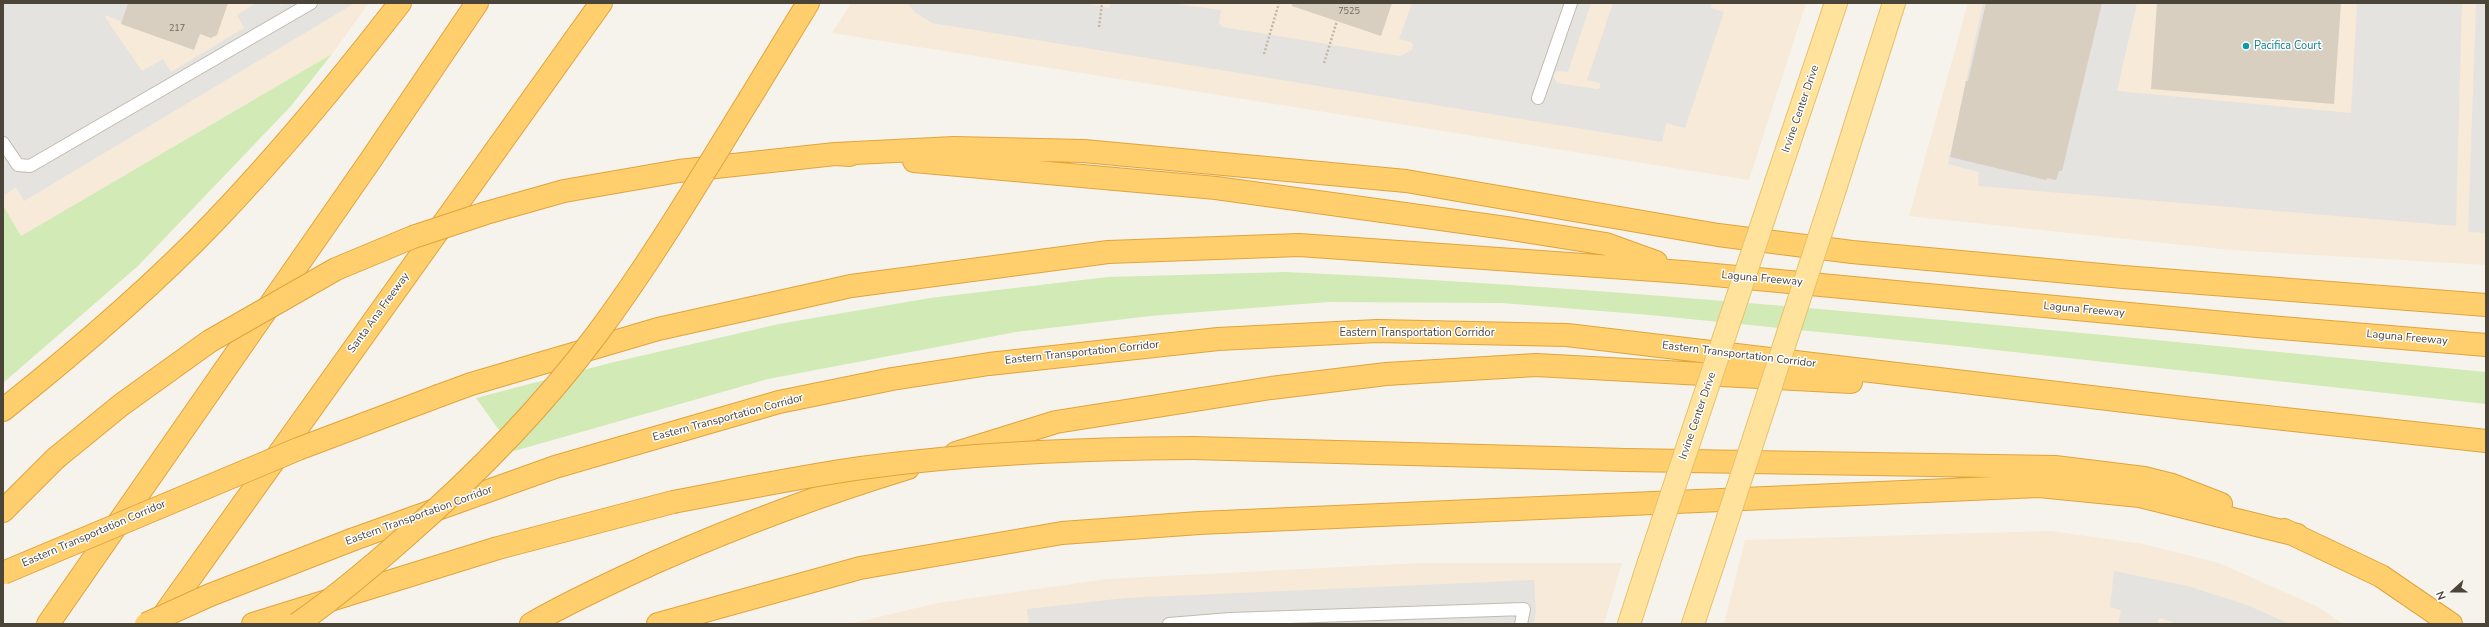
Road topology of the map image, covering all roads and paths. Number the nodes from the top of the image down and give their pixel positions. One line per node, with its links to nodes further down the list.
1 (311, 3): 16 (lane)
2 (400, 3): 22 (highway)
3 (477, 3): 27 (highway)
4 (601, 3): 29 (highway, Santa Ana Freeway)
5 (808, 3): 31 (highway, bridge)
6 (1102, 3): 12 (path)
7 (1279, 3): 13 (path)
8 (1571, 3): 15 (lane)
9 (1836, 3): 36 (main road, Irvine Center Drive, bridge)
10 (1894, 3): 37 (main road, bridge)
11 (1337, 21): 14 (path)
12 (1099, 27)
13 (1264, 54)
14 (1324, 63)
15 (1538, 98)
16 (3, 143)
17 (835, 154): 18 (highway); 19 (highway); 24 (highway, bridge)
18 (1683, 272): 20 (highway, Laguna Freeway); 26 (highway, Eastern Transportation Corridor, bridge)
19 (2486, 305)
20 (2486, 345)
21 (2055, 393): 23 (highway); 28 (highway, Eastern Transportation Corridor, bridge); 32 (highway)
22 (3, 410)
23 (2486, 441)
24 (3, 511)
25 (2297, 535): 30 (highway, bridge); 33 (highway); 38 (highway)
26 (3, 573)
27 (48, 624)
28 (146, 624)
29 (158, 624)
30 (252, 624)
31 (298, 624)
32 (531, 624)
33 (658, 624)
34 (1169, 624): 35 (lane)
35 (1521, 624)
36 (1629, 624)
37 (1693, 624)
38 (2451, 624)

